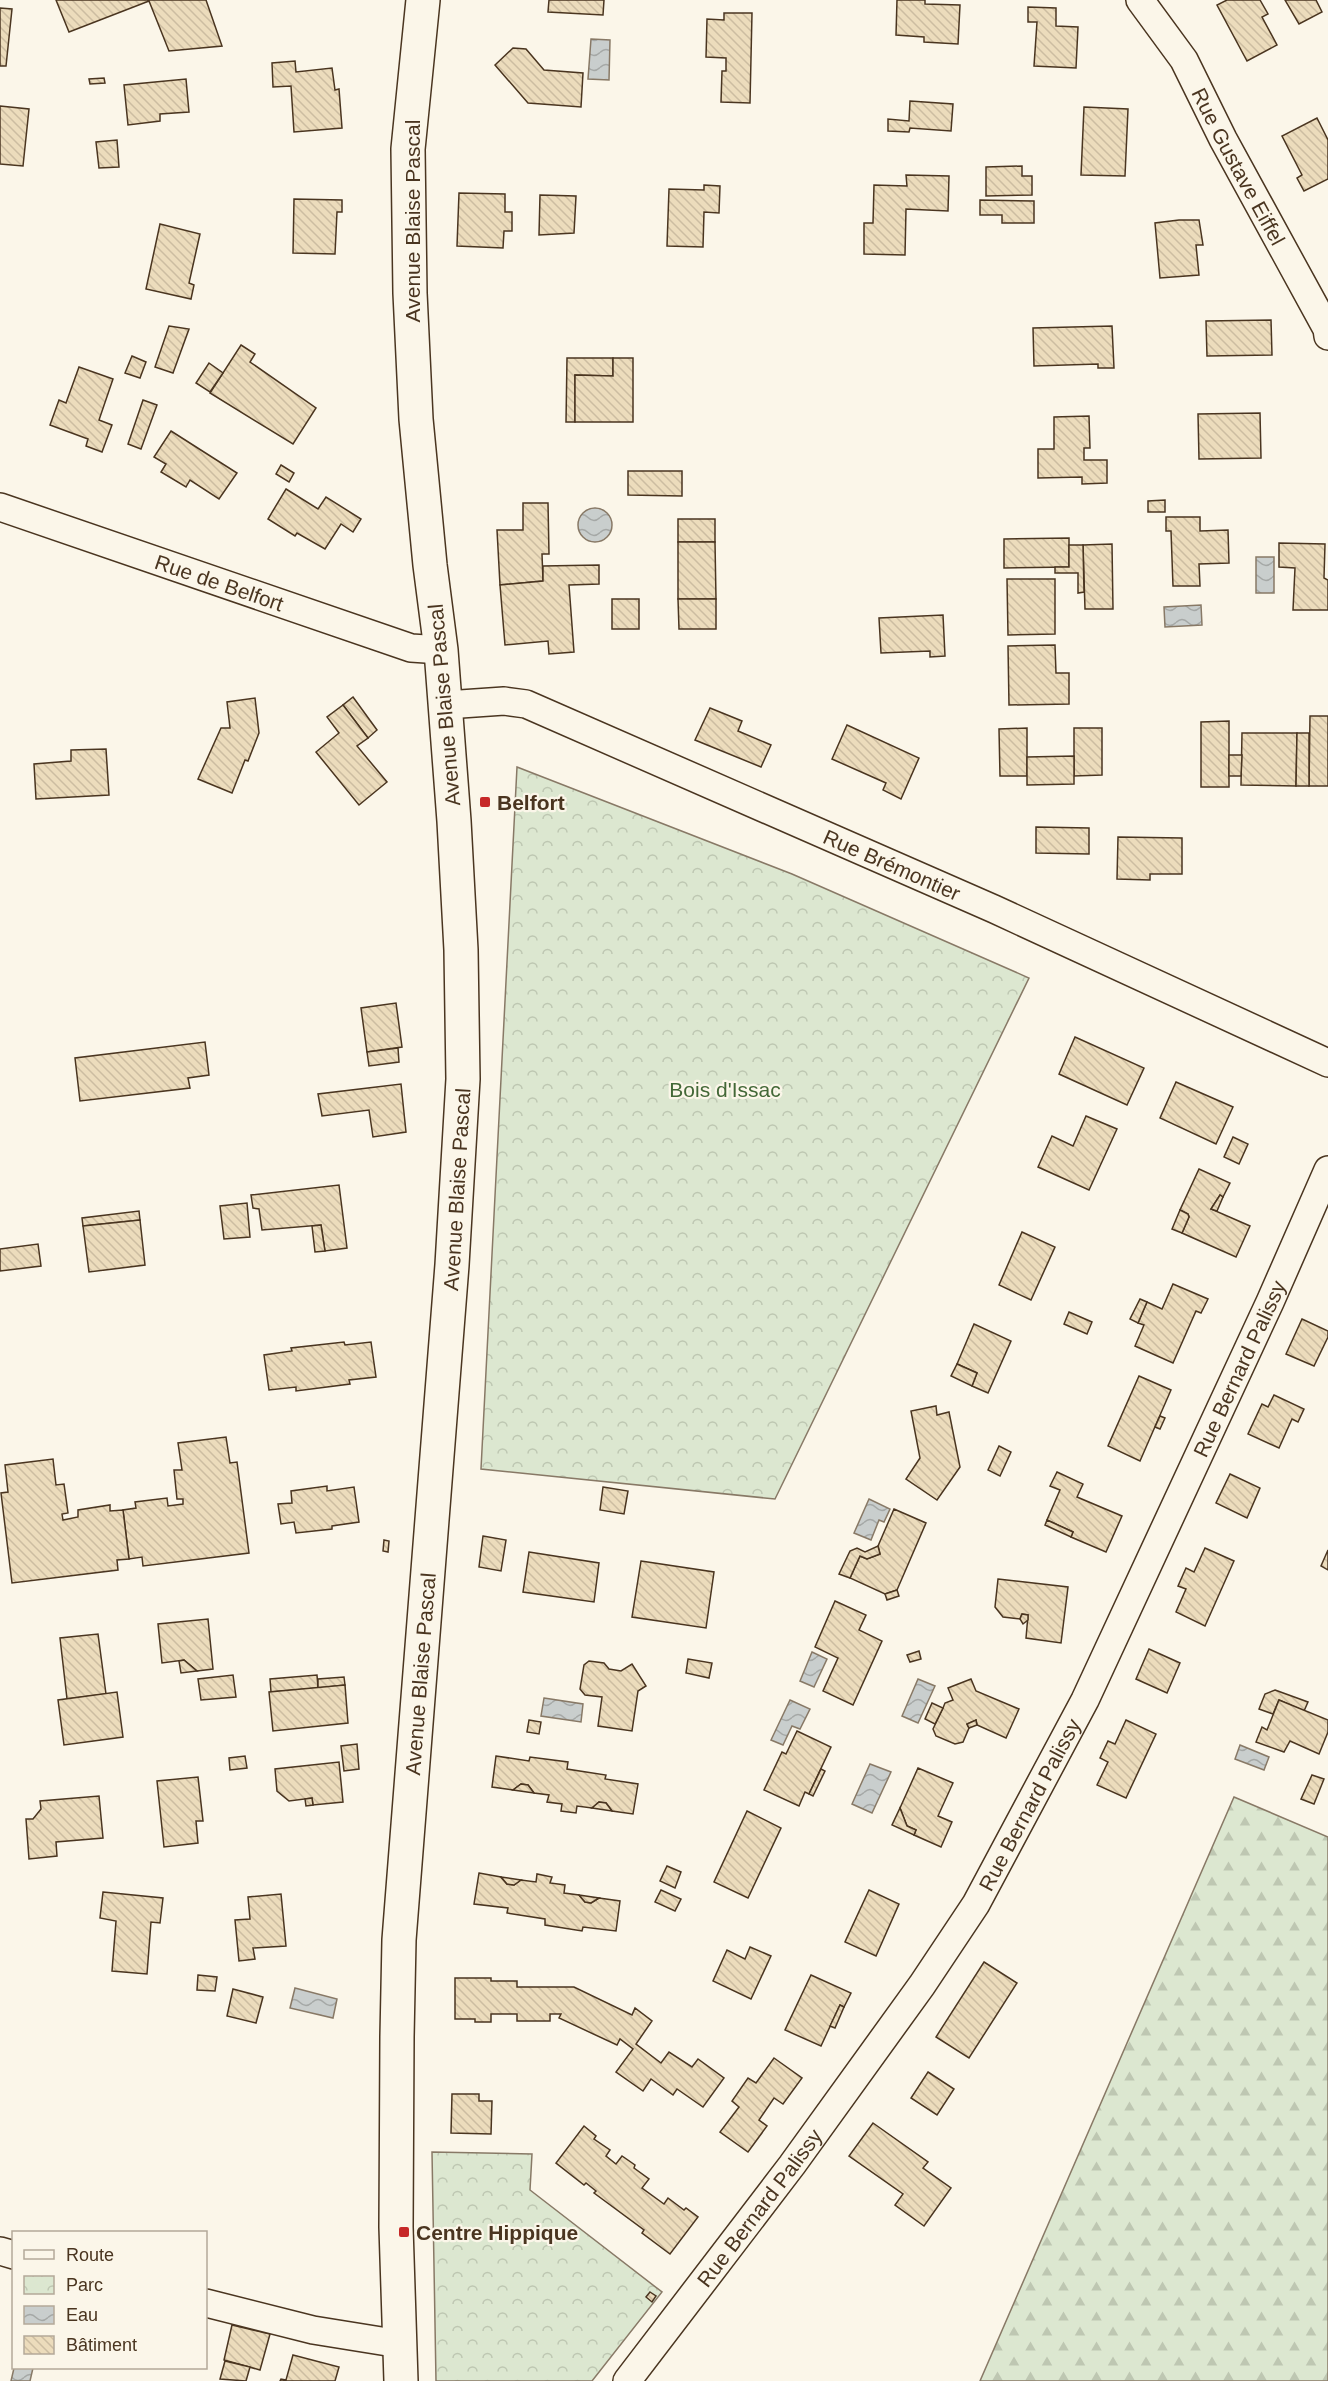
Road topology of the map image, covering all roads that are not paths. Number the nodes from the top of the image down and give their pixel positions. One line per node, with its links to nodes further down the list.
1 (423, 0): 5 (main road, Avenue Blaise Pascal)
2 (1140, 0): 3 (street, Rue Gustave Eiffel)
3 (1328, 331)
4 (0, 507): 5 (street, Rue de Belfort)
5 (441, 650): 6 (main road, Avenue Blaise Pascal)
6 (446, 705): 7 (street, Rue Brémontier); 10 (main road, Avenue Blaise Pascal)
7 (1328, 1063)
8 (1328, 1170): 12 (street, Rue Bernard Palissy)
9 (207, 2303): 10 (street)
10 (400, 2344): 11 (main road, Avenue Blaise Pascal)
11 (401, 2381)
12 (627, 2381)

